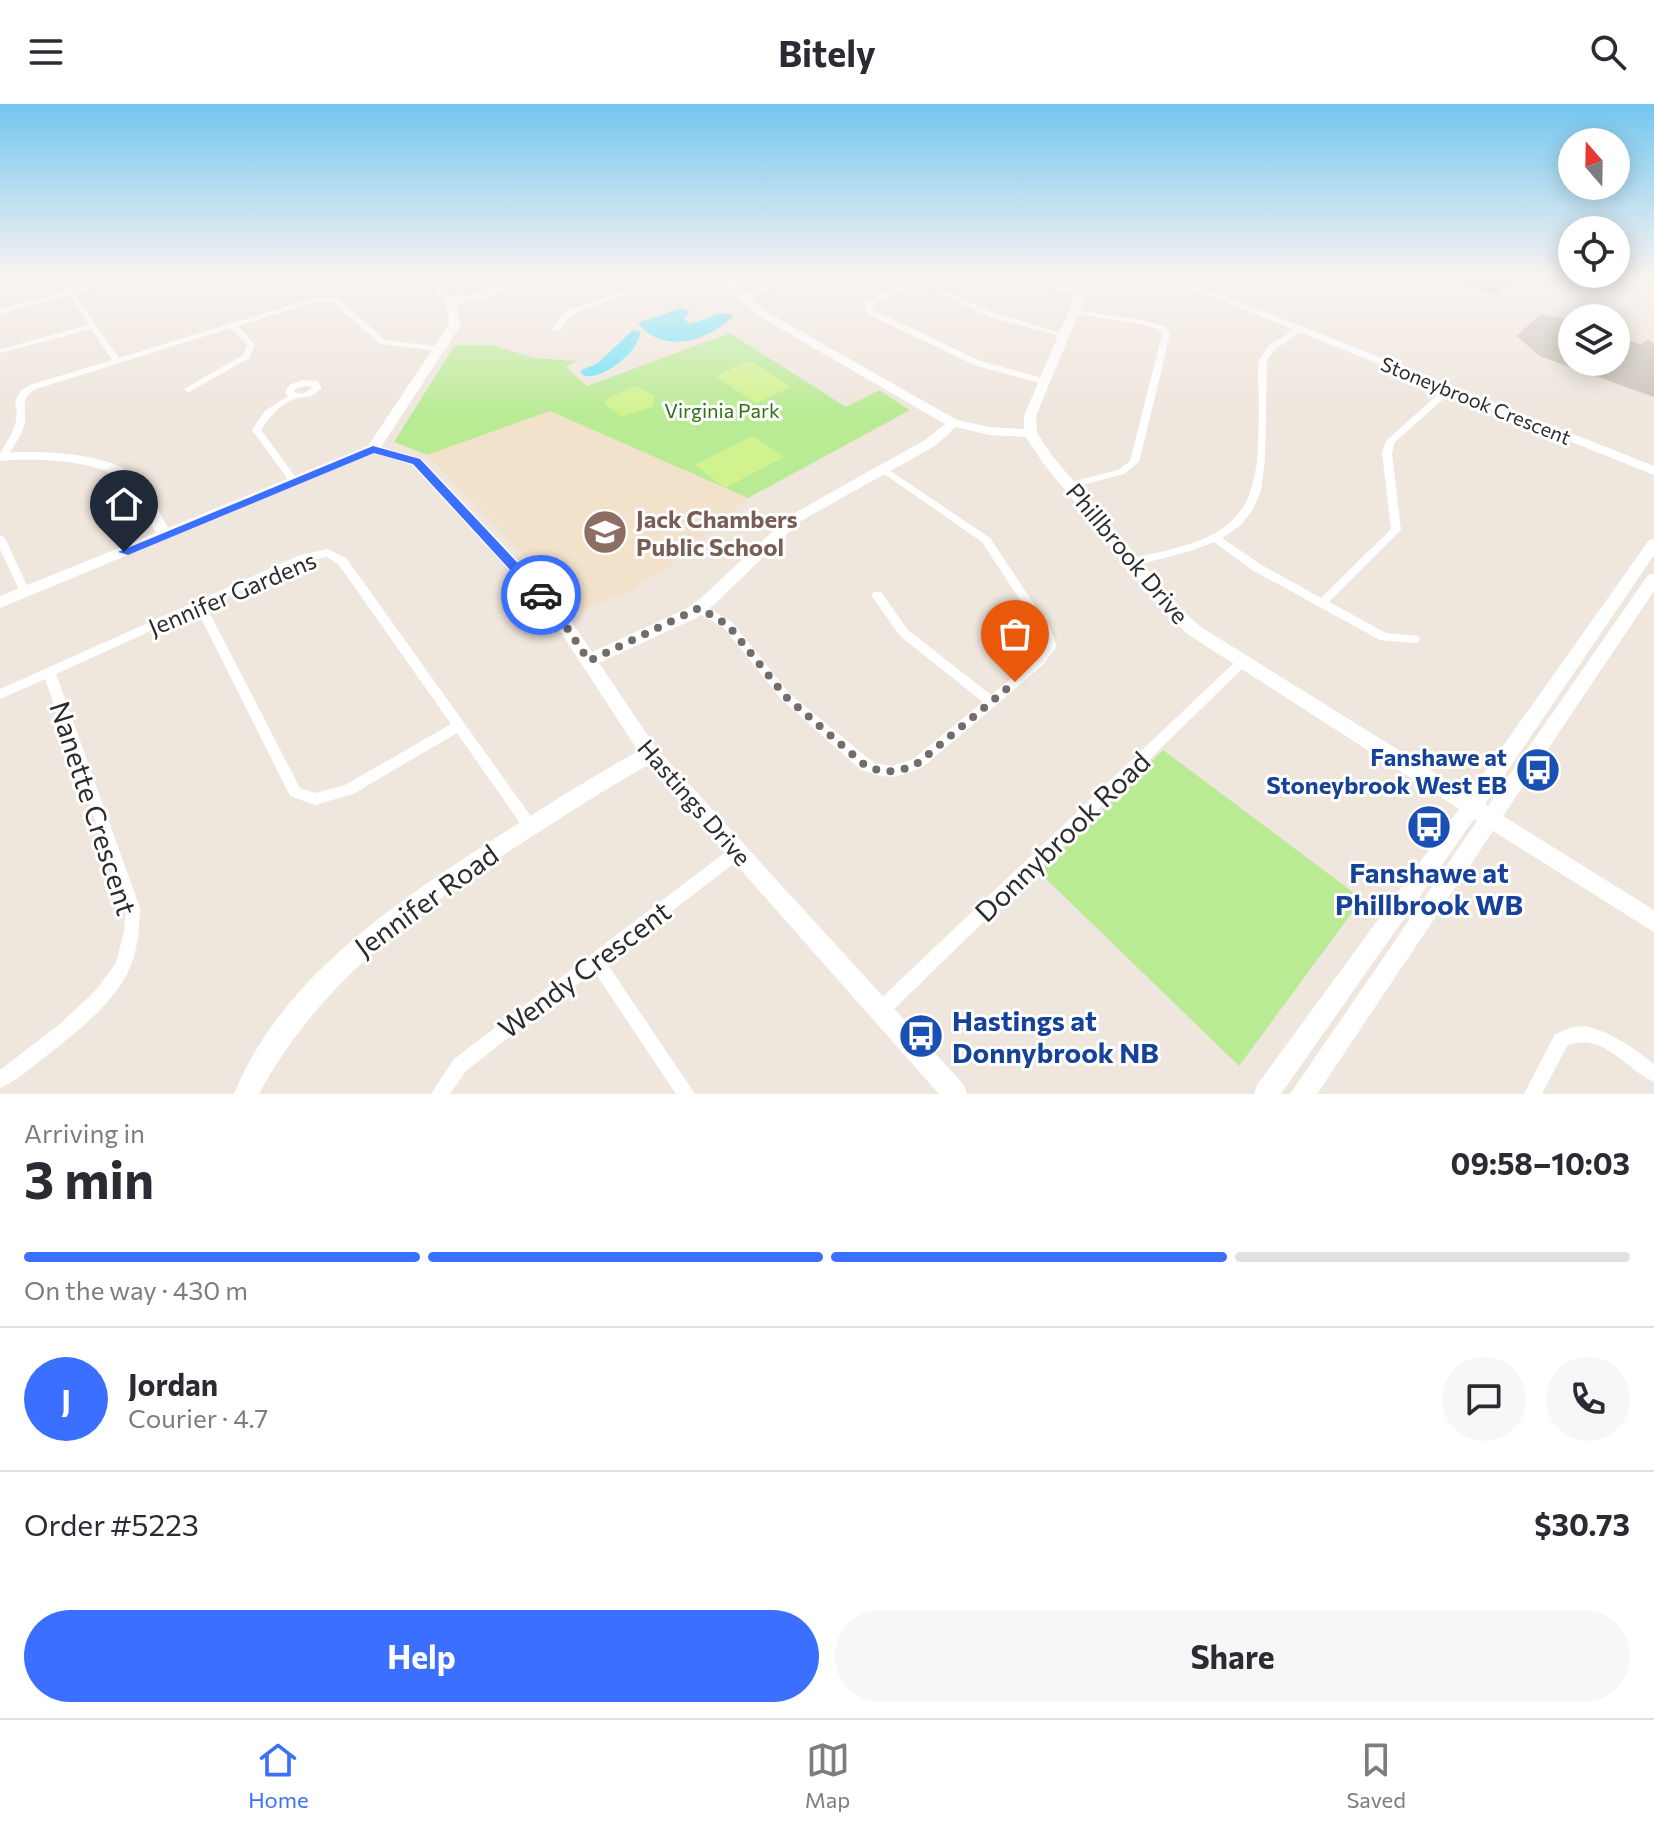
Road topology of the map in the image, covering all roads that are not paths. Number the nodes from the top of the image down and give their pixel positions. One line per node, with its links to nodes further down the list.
1 (92, 322): 13 (street)
2 (243, 322): 12 (street)
3 (360, 322): 17 (street)
4 (455, 322): 17 (street)
5 (562, 322): 14 (street)
6 (777, 322): 24 (street)
7 (891, 322): 20 (street)
8 (1018, 322): 16 (street)
9 (1069, 322): 16 (street)
10 (1142, 322): 31 (street)
11 (1280, 322): 15 (street, Stoneybrook Crescent)
12 (233, 325): 19 (street); 21 (street)
13 (94, 326): 18 (street); 19 (street)
14 (556, 329)
15 (1300, 330): 22 (street, Stoneybrook Crescent); 34 (street)
16 (1065, 335): 20 (street)
17 (440, 349): 26 (street)
18 (0, 351)
19 (117, 361): 27 (street)
20 (1043, 381): 25 (street)
21 (188, 389)
22 (1448, 390): 29 (street, Stoneybrook Crescent); 41 (street)
23 (293, 396): 30 (street)
24 (953, 423): 25 (street); 28 (street)
25 (1030, 433): 31 (street, Phillbrook Drive)
26 (373, 449): 30 (street); 45 (street, Hastings Drive)
27 (1, 456): 32 (street)
28 (883, 469): 43 (street); 49 (street)
29 (1654, 471)
30 (295, 483): 32 (street)
31 (1070, 485): 36 (street, Phillbrook Drive)
32 (165, 536): 38 (street)
33 (0, 538): 38 (street)
34 (1215, 538): 36 (street); 41 (street)
35 (1654, 544): 52 (street)
36 (1133, 562): 46 (street, Phillbrook Drive)
37 (1652, 585): 53 (street)
38 (25, 592): 40 (street)
39 (877, 595): 49 (street)
40 (0, 602)
41 (1323, 602): 44 (street)
42 (200, 605): 47 (street, Jennifer Gardens); 50 (street, Jennifer Gardens); 50 (street)
43 (699, 608): 45 (street); 49 (street)
44 (1414, 639)
45 (589, 661): 51 (street, Hastings Drive)
46 (1243, 661): 52 (street, Phillbrook Drive); 58 (street, Donnybrook Road)
47 (49, 672): 48 (street, Jennifer Gardens); 60 (street, Nanette Crescent)
48 (0, 694)
49 (992, 702)
50 (459, 725): 54 (street, Jennifer Gardens)
51 (650, 754): 54 (street, Jennifer Road); 55 (street, Hastings Drive)
52 (1473, 805): 53 (street, Phillbrook Drive); 65 (street)
53 (1493, 818): 56 (street); 66 (street)
54 (530, 826): 61 (street, Jennifer Road)
55 (737, 852): 57 (street, Wendy Crescent); 58 (street, Hastings Drive)
56 (1654, 922)
57 (596, 961): 62 (street, Wendy Crescent); 63 (street)
58 (880, 1011): 64 (street, Hastings Drive)
59 (1654, 1074): 67 (street)
60 (0, 1080)
61 (246, 1094)
62 (440, 1094)
63 (686, 1094)
64 (955, 1094)
65 (1266, 1094)
66 (1302, 1094)
67 (1533, 1094)

